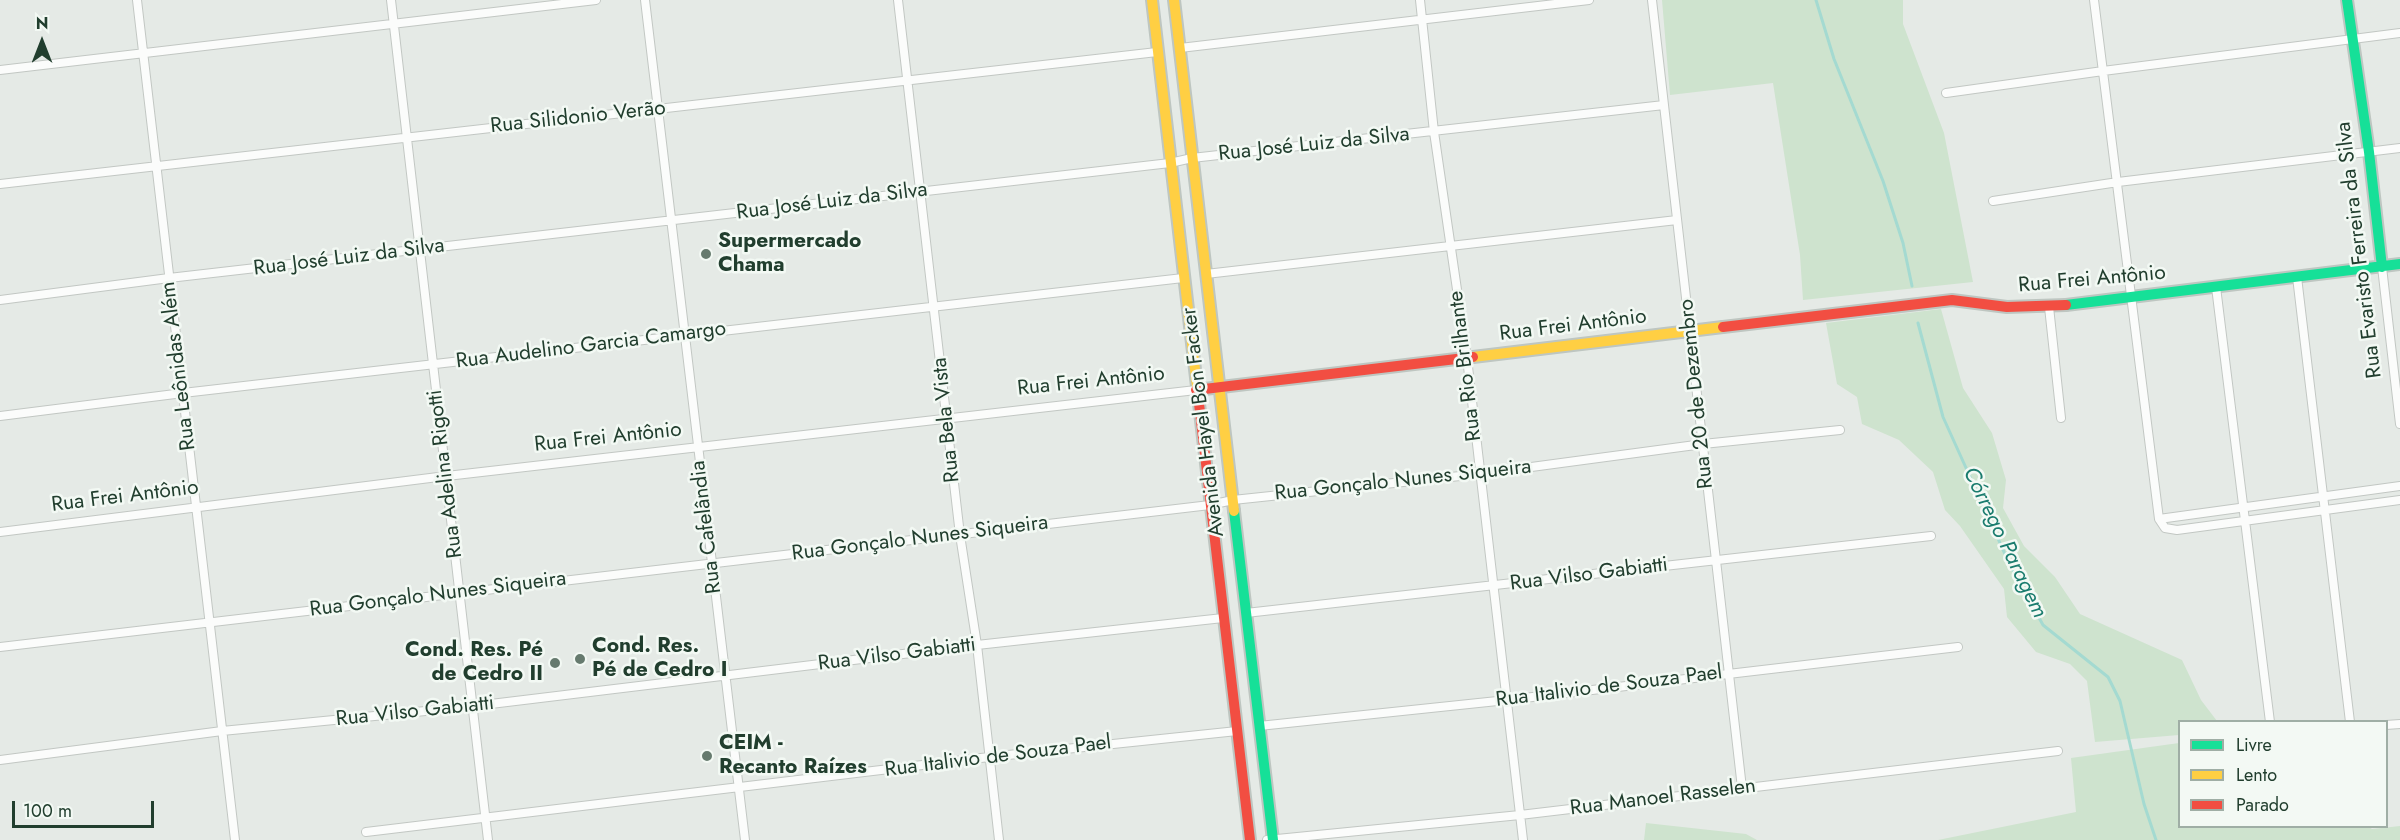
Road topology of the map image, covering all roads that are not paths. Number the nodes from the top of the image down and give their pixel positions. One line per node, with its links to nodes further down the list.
1 (137, 0): 19 (street, Rua Leônidas Além)
2 (391, 0): 14 (street, Rua Adelina Rigotti)
3 (596, 0): 14 (street)
4 (645, 0): 25 (street, Rua Cafelândia)
5 (898, 0): 22 (street, Rua Bela Vista)
6 (1152, 0): 18 (main road, Avenida Hayel Bon Facker)
7 (1174, 0): 17 (main road, Avenida Hayel Bon Facker)
8 (1420, 0): 13 (street, Rua Rio Brilhante)
9 (1589, 0): 13 (street)
10 (1652, 0): 24 (street, Rua 20 de Dezembro)
11 (2094, 0): 21 (street)
12 (2347, 0): 16 (main road, Rua Evaristo Ferreira da Silva)
13 (1422, 19): 17 (street); 26 (street, Rua Rio Brilhante)
14 (394, 25): 19 (street); 27 (street, Rua Adelina Rigotti)
15 (2400, 33): 16 (street)
16 (2352, 39): 21 (street); 29 (main road, Rua Evaristo Ferreira da Silva)
17 (1180, 48): 30 (main road, Avenida Hayel Bon Facker)
18 (1156, 52): 22 (street, Rua Silidonio Verão); 31 (main road, Avenida Hayel Bon Facker)
19 (143, 53): 20 (street); 32 (street, Rua Leônidas Além)
20 (0, 70)
21 (2103, 70): 23 (street); 33 (street)
22 (906, 81): 25 (street, Rua Silidonio Verão); 35 (street, Rua Bela Vista)
23 (1946, 93)
24 (1664, 105): 26 (street, Rua José Luiz da Silva); 37 (street, Rua 20 de Dezembro)
25 (658, 109): 27 (street, Rua Silidonio Verão); 38 (street, Rua Cafelândia)
26 (1434, 132): 30 (street, Rua José Luiz da Silva); 39 (street, Rua Rio Brilhante)
27 (407, 137): 32 (street, Rua Silidonio Verão); 40 (street, Rua Adelina Rigotti)
28 (2400, 148): 29 (street)
29 (2369, 152): 33 (street); 42 (main road, Rua Evaristo Ferreira da Silva)
30 (1192, 158): 31 (street, Rua José Luiz da Silva); 43 (main road, Avenida Hayel Bon Facker)
31 (1170, 163): 35 (street, Rua José Luiz da Silva); 46 (main road, Avenida Hayel Bon Facker)
32 (156, 166): 34 (street, Rua Silidonio Verão); 45 (street, Rua Leônidas Além)
33 (2118, 182): 36 (street); 48 (street)
34 (0, 184)
35 (921, 192): 38 (street, Rua José Luiz da Silva); 50 (street, Rua Bela Vista)
36 (1993, 201)
37 (1677, 220): 39 (street); 52 (street, Rua 20 de Dezembro)
38 (671, 221): 40 (street, Rua José Luiz da Silva); 53 (street, Rua Cafelândia)
39 (1452, 246): 43 (street); 54 (street, Rua Rio Brilhante)
40 (420, 250): 45 (street, Rua José Luiz da Silva); 55 (street, Rua Adelina Rigotti)
41 (2400, 264): 42 (main road, Rua Frei Antônio)
42 (2382, 267): 44 (main road, Rua Frei Antônio); 62 (street, Rua Evaristo Ferreira da Silva)
43 (1206, 274): 56 (main road, Avenida Hayel Bon Facker)
44 (2297, 277): 47 (main road, Rua Frei Antônio); 69 (street)
45 (169, 279): 49 (street, Rua José Luiz da Silva); 58 (street, Rua Leônidas Além)
46 (1183, 279): 50 (street, Rua Audelino Garcia Camargo); 57 (main road, Avenida Hayel Bon Facker)
47 (2216, 286): 48 (main road, Rua Frei Antônio); 74 (street)
48 (2132, 297): 51 (main road, Rua Frei Antônio); 76 (street)
49 (0, 300)
50 (935, 305): 53 (street, Rua Audelino Garcia Camargo); 60 (street, Rua Bela Vista)
51 (2049, 306): 52 (main road, Rua Frei Antônio); 61 (street)
52 (1690, 332): 54 (main road, Rua Frei Antônio); 64 (street, Rua 20 de Dezembro)
53 (684, 335): 55 (street, Rua Audelino Garcia Camargo); 65 (street, Rua Cafelândia)
54 (1467, 358): 56 (main road, Rua Frei Antônio); 66 (street, Rua Rio Brilhante)
55 (433, 364): 58 (street, Rua Audelino Garcia Camargo); 67 (street, Rua Adelina Rigotti)
56 (1219, 386): 57 (main road, Rua Frei Antônio); 70 (main road, Avenida Hayel Bon Facker)
57 (1196, 390): 60 (street, Rua Frei Antônio); 72 (main road, Avenida Hayel Bon Facker)
58 (183, 393): 59 (street, Rua Audelino Garcia Camargo); 73 (street, Rua Leônidas Além)
59 (0, 416)
60 (947, 418): 65 (street, Rua Frei Antônio); 79 (street, Rua Bela Vista)
61 (2061, 418)
62 (2400, 424)
63 (1840, 430): 64 (street, Rua Gonçalo Nunes Siqueira)
64 (1703, 444): 66 (street, Rua Gonçalo Nunes Siqueira); 81 (street, Rua 20 de Dezembro)
65 (698, 448): 67 (street, Rua Frei Antônio); 82 (street, Rua Cafelândia)
66 (1479, 474): 70 (street, Rua Gonçalo Nunes Siqueira); 83 (street, Rua Rio Brilhante)
67 (446, 476): 73 (street, Rua Frei Antônio); 84 (street, Rua Adelina Rigotti)
68 (2400, 486): 69 (street)
69 (2322, 497): 74 (street); 75 (street)
70 (1233, 500): 72 (street, Rua Gonçalo Nunes Siqueira); 85 (main road, Avenida Hayel Bon Facker)
71 (2400, 500): 75 (street)
72 (1210, 505): 79 (street, Rua Gonçalo Nunes Siqueira); 86 (main road, Avenida Hayel Bon Facker)
73 (196, 507): 78 (street, Rua Frei Antônio); 87 (street, Rua Leônidas Além)
74 (2243, 508): 76 (street); 77 (street)
75 (2324, 510): 77 (street); 96 (street)
76 (2159, 519): 77 (street)
77 (2245, 521): 95 (street)
78 (0, 532)
79 (960, 535): 82 (street, Rua Gonçalo Nunes Siqueira); 88 (street, Rua Bela Vista)
80 (1931, 536): 81 (street, Rua Vilso Gabiatti)
81 (1716, 560): 83 (street, Rua Vilso Gabiatti); 91 (street, Rua 20 de Dezembro)
82 (712, 562): 84 (street, Rua Gonçalo Nunes Siqueira); 92 (street, Rua Cafelândia)
83 (1494, 586): 85 (street, Rua Vilso Gabiatti); 93 (street, Rua Rio Brilhante)
84 (459, 592): 87 (street, Rua Gonçalo Nunes Siqueira); 94 (street, Rua Adelina Rigotti)
85 (1246, 613): 97 (main road, Avenida Hayel Bon Facker)
86 (1222, 618): 88 (street, Rua Vilso Gabiatti); 99 (main road, Avenida Hayel Bon Facker)
87 (209, 621): 89 (street, Rua Gonçalo Nunes Siqueira); 98 (street, Rua Leônidas Além)
88 (977, 645): 92 (street, Rua Vilso Gabiatti); 101 (street, Rua Bela Vista)
89 (0, 646)
90 (1958, 647): 91 (street, Rua Italivio de Souza Pael)
91 (1729, 673): 93 (street, Rua Italivio de Souza Pael); 104 (street, Rua 20 de Dezembro)
92 (725, 677): 94 (street, Rua Vilso Gabiatti); 103 (street, Rua Cafelândia)
93 (1507, 700): 97 (street, Rua Italivio de Souza Pael); 105 (street, Rua Rio Brilhante)
94 (473, 706): 98 (street, Rua Vilso Gabiatti); 106 (street, Rua Adelina Rigotti)
95 (2270, 720)
96 (2350, 720)
97 (1259, 726): 113 (main road, Avenida Hayel Bon Facker)
98 (222, 731): 102 (street, Rua Vilso Gabiatti); 108 (street, Rua Leônidas Além)
99 (1237, 731): 101 (street, Rua Italivio de Souza Pael); 112 (main road, Avenida Hayel Bon Facker)
100 (2058, 751): 104 (street, Rua Manoel Rasselen)
101 (989, 757): 103 (street, Rua Italivio de Souza Pael); 111 (street, Rua Bela Vista)
102 (0, 760)
103 (738, 788): 106 (street, Rua Italivio de Souza Pael); 110 (street, Rua Cafelândia)
104 (1742, 788): 105 (street, Rua Manoel Rasselen)
105 (1520, 815): 113 (street, Rua Manoel Rasselen); 114 (street, Rua Rio Brilhante)
106 (486, 818): 107 (street, Rua Italivio de Souza Pael); 109 (street, Rua Adelina Rigotti)
107 (366, 832)
108 (235, 840)
109 (488, 840)
110 (745, 840)
111 (999, 840)
112 (1250, 840)
113 (1271, 840)
114 (1523, 840)

